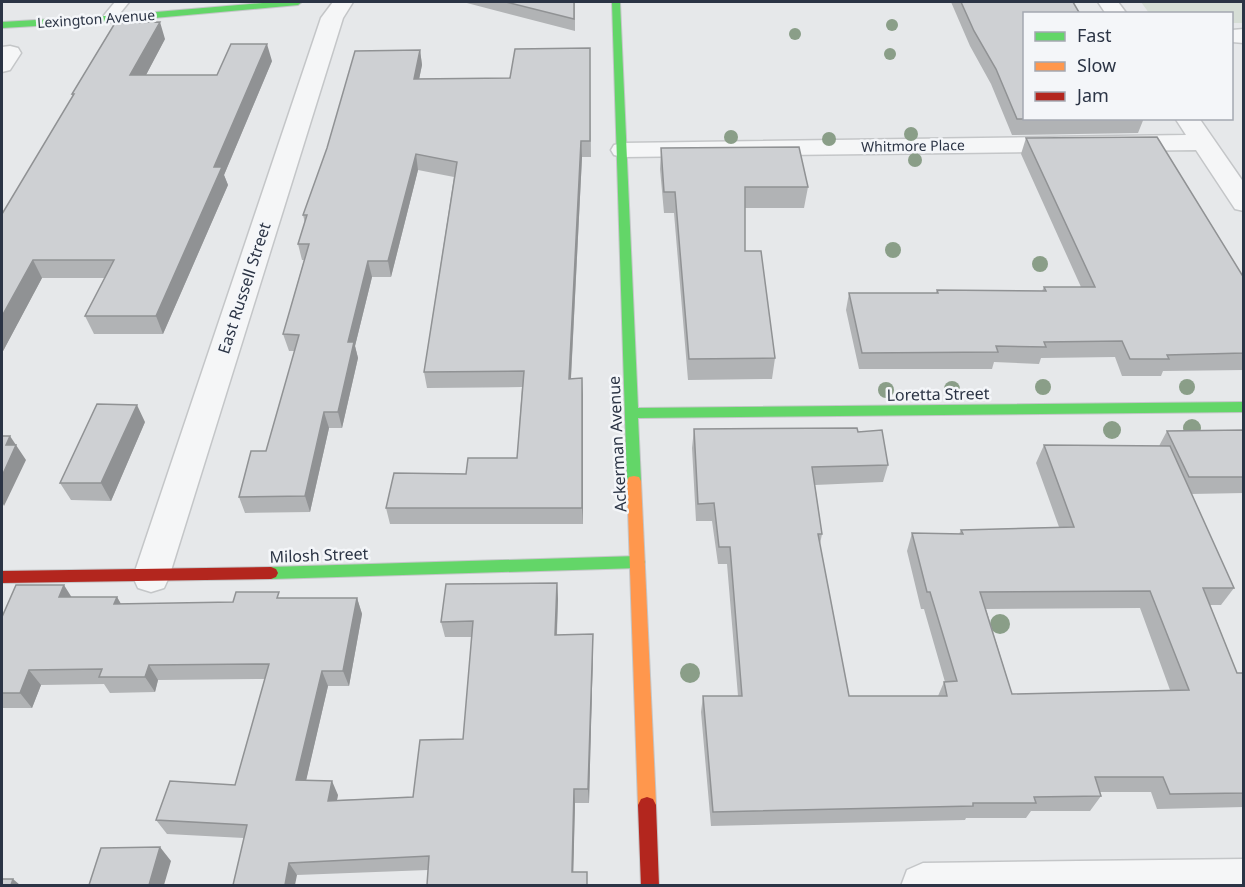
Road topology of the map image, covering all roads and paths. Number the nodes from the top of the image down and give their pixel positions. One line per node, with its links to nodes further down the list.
1 (122, 2): 5 (lane)
2 (298, 2): 5 (street, Lexington Avenue)
3 (343, 2): 17 (street, East Russell Street)
4 (616, 2): 11 (street, Ackerman Avenue)
5 (108, 19): 6 (street, Lexington Avenue)
6 (2, 25)
7 (2, 54): 8 (street)
8 (2, 65)
9 (1188, 120): 10 (street)
10 (1203, 142): 11 (street, Whitmore Place); 12 (street)
11 (623, 150): 14 (street, Ackerman Avenue)
12 (1244, 203)
13 (1244, 407): 14 (street, Loretta Street)
14 (632, 413): 15 (street, Ackerman Avenue)
15 (638, 562): 17 (street, Milosh Street); 19 (street, Ackerman Avenue)
16 (2, 577): 17 (street, Milosh Street)
17 (150, 577)
18 (1244, 881): 20 (street)
19 (650, 885)
20 (923, 885)

